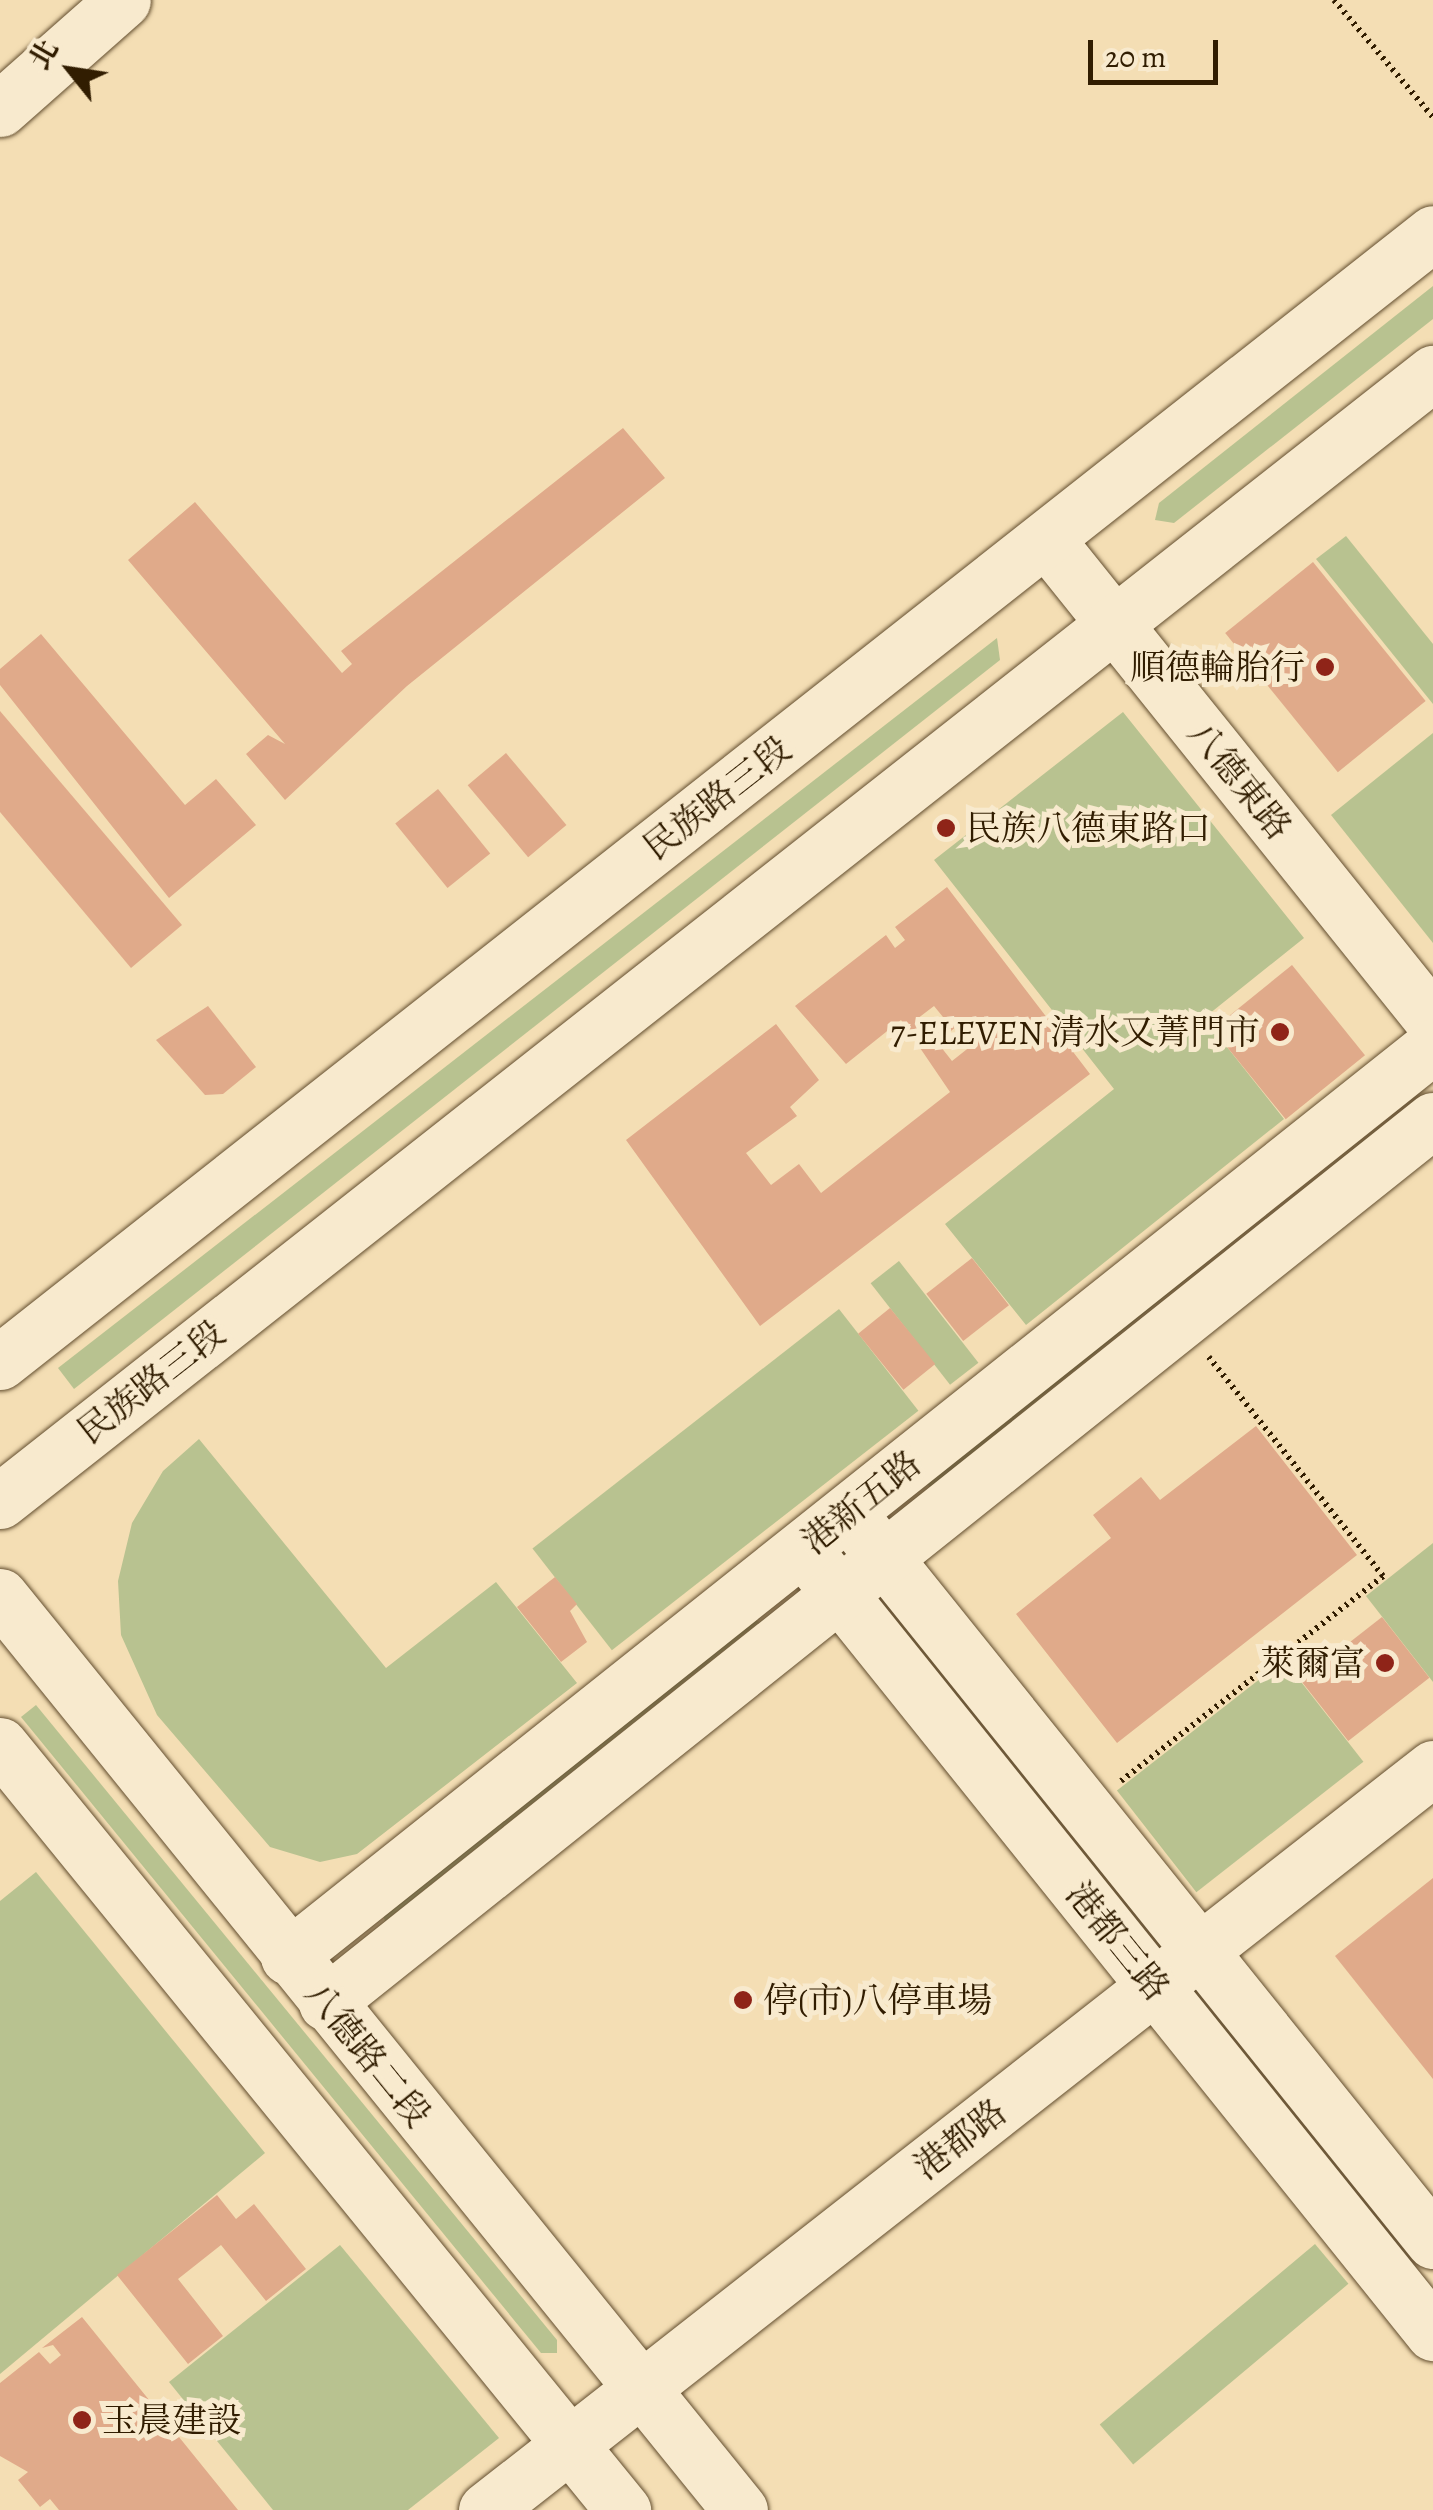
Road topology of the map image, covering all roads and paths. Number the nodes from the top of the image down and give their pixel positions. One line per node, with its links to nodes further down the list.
1 (123, 0): 3 (street)
2 (1334, 0): 4 (path)
3 (0, 108)
4 (1433, 117)
5 (1433, 233): 7 (street, 民族路三段)
6 (1433, 373): 8 (street, 民族路三段)
7 (1046, 539): 8 (street, 八德東路); 13 (street, 民族路三段)
8 (1115, 624): 9 (street, 八德東路); 14 (street, 民族路三段)
9 (1433, 1021)
10 (1433, 1046): 15 (street, 港新五路)
11 (1433, 1120): 17 (street, 港新五路)
12 (1199, 1344): 22 (path)
13 (0, 1362)
14 (0, 1501)
15 (848, 1512): 16 (street, 港新五路); 17 (street, 港都三路)
16 (802, 1548): 18 (street, 港都三路); 24 (street, 港新五路)
17 (884, 1558): 18 (street, 港新五路); 23 (street, 港都三路)
18 (839, 1594): 25 (street, 港都三路); 26 (street, 港新五路)
19 (0, 1596): 24 (street, 八德路二段)
20 (0, 1744): 30 (street)
21 (1433, 1768): 23 (street, 港都路)
22 (1109, 1790)
23 (1200, 1951): 25 (street, 港都路); 27 (street, 港都三路)
24 (288, 1958): 26 (street, 八德路二段)
25 (1155, 1987): 28 (street, 港都三路); 29 (street, 港都路)
26 (326, 2002): 29 (street, 八德路二段)
27 (1433, 2241)
28 (1433, 2334)
29 (642, 2389): 30 (street, 港都路); 33 (street, 八德路二段)
30 (570, 2444): 31 (street, 港都路); 32 (street)
31 (486, 2510)
32 (624, 2510)
33 (740, 2510)

